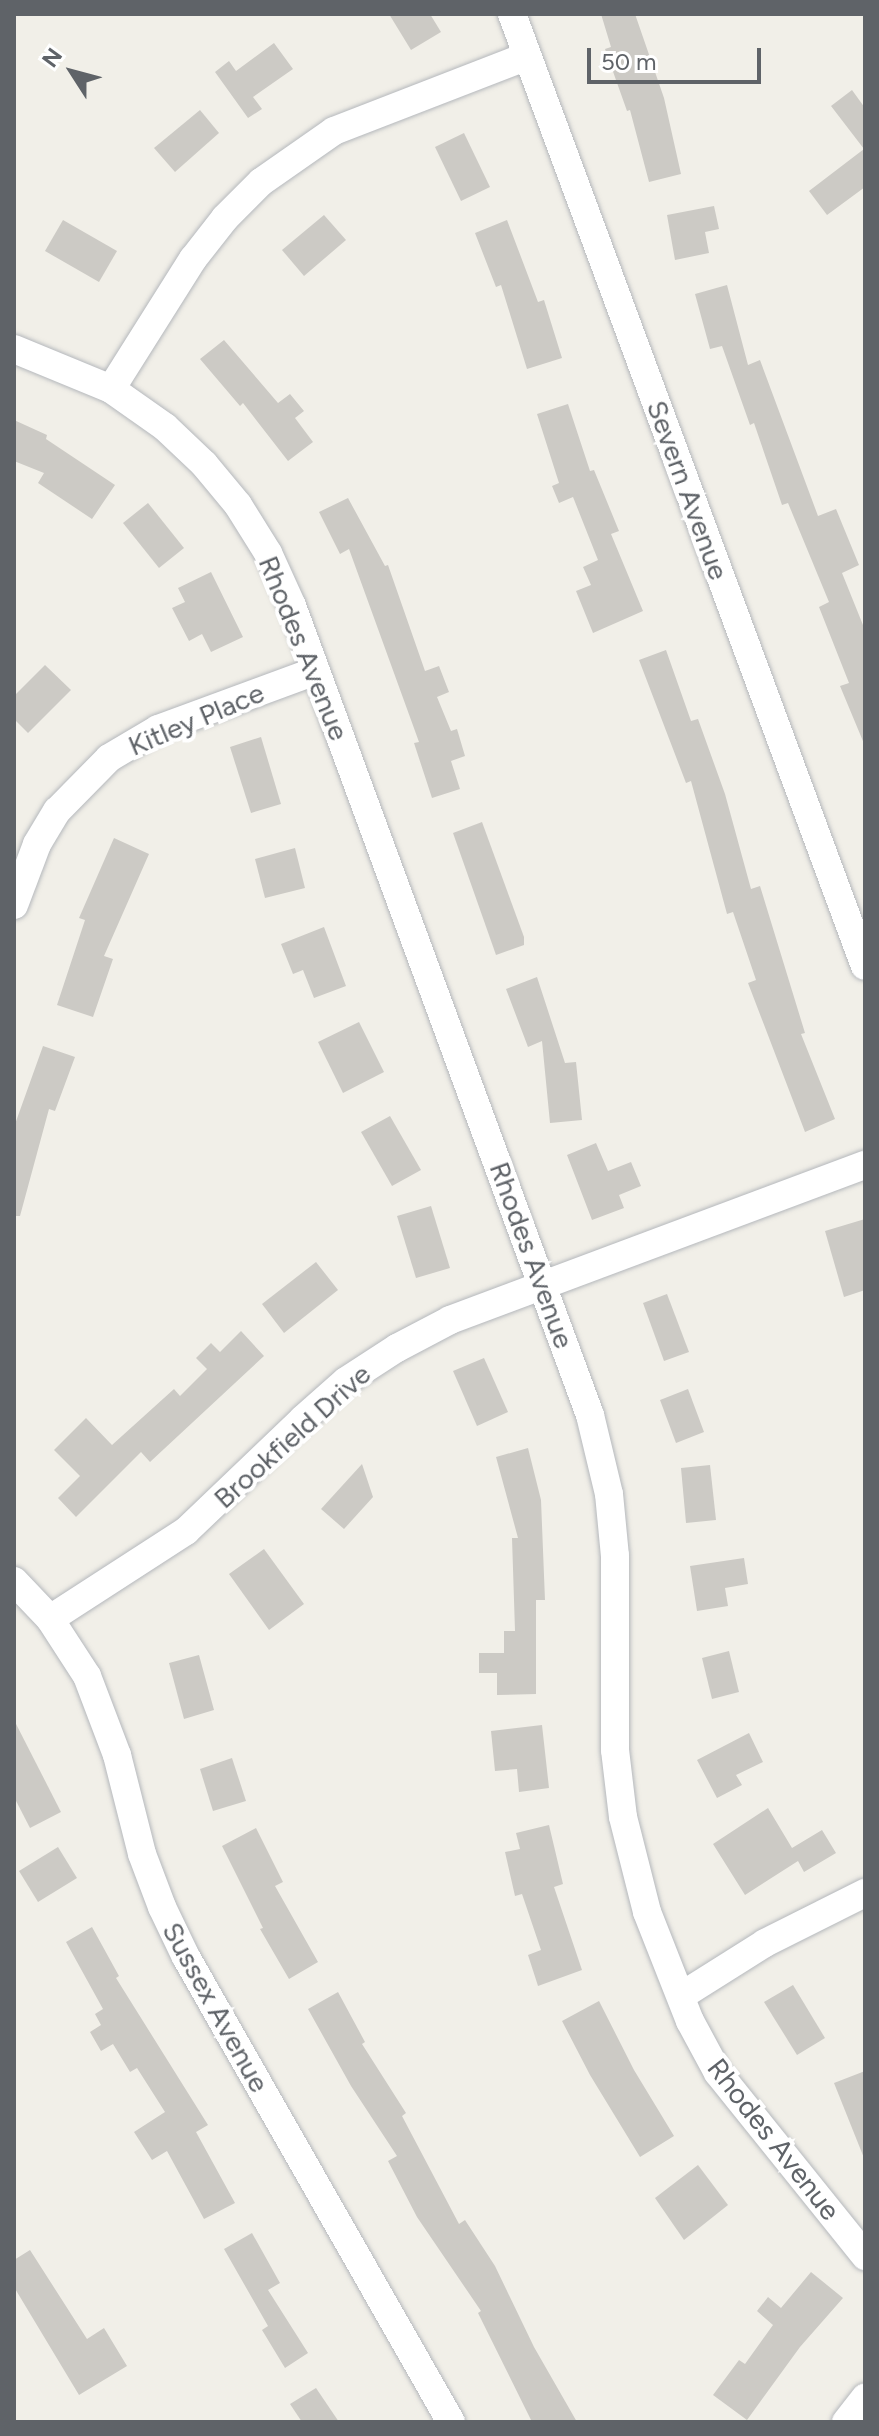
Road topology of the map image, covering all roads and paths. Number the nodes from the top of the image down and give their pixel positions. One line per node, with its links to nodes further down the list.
1 (512, 14): 2 (street, Severn Avenue)
2 (527, 56): 4 (street); 7 (street, Severn Avenue)
3 (14, 349): 4 (street, Rhodes Avenue)
4 (111, 389): 5 (street, Rhodes Avenue)
5 (316, 671): 6 (street, Kitley Place); 9 (street, Rhodes Avenue)
6 (14, 905)
7 (865, 966)
8 (865, 1165): 9 (street, Brookfield Drive)
9 (543, 1284): 11 (street, Brookfield Drive); 13 (street, Rhodes Avenue)
10 (14, 1581): 11 (street, Sussex Avenue)
11 (50, 1619): 16 (street, Sussex Avenue)
12 (865, 1893): 13 (street)
13 (681, 1996): 14 (street, Rhodes Avenue)
14 (865, 2256)
15 (865, 2398): 17 (street)
16 (451, 2422)
17 (846, 2422)

